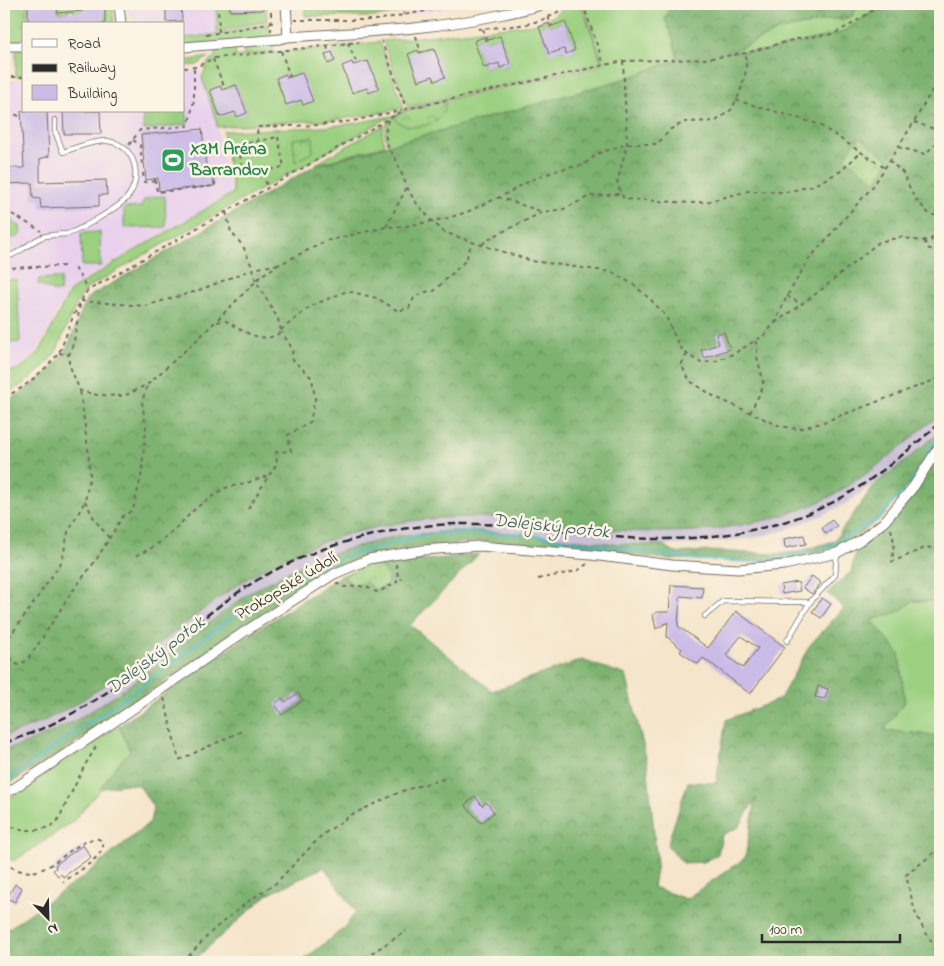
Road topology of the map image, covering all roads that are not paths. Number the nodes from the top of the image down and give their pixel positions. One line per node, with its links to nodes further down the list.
1 (119, 4): 4 (street)
2 (286, 4): 5 (street)
3 (544, 4): 5 (street)
4 (121, 22)
5 (288, 37): 8 (street)
6 (4, 46): 7 (street)
7 (22, 46)
8 (185, 47)
9 (55, 120): 10 (lane)
10 (4, 258)
11 (940, 445): 12 (street, Prokopské údolí)
12 (837, 553): 13 (lane); 16 (street, Prokopské údolí)
13 (810, 602): 14 (lane); 15 (lane)
14 (705, 616)
15 (787, 641)
16 (4, 793)

